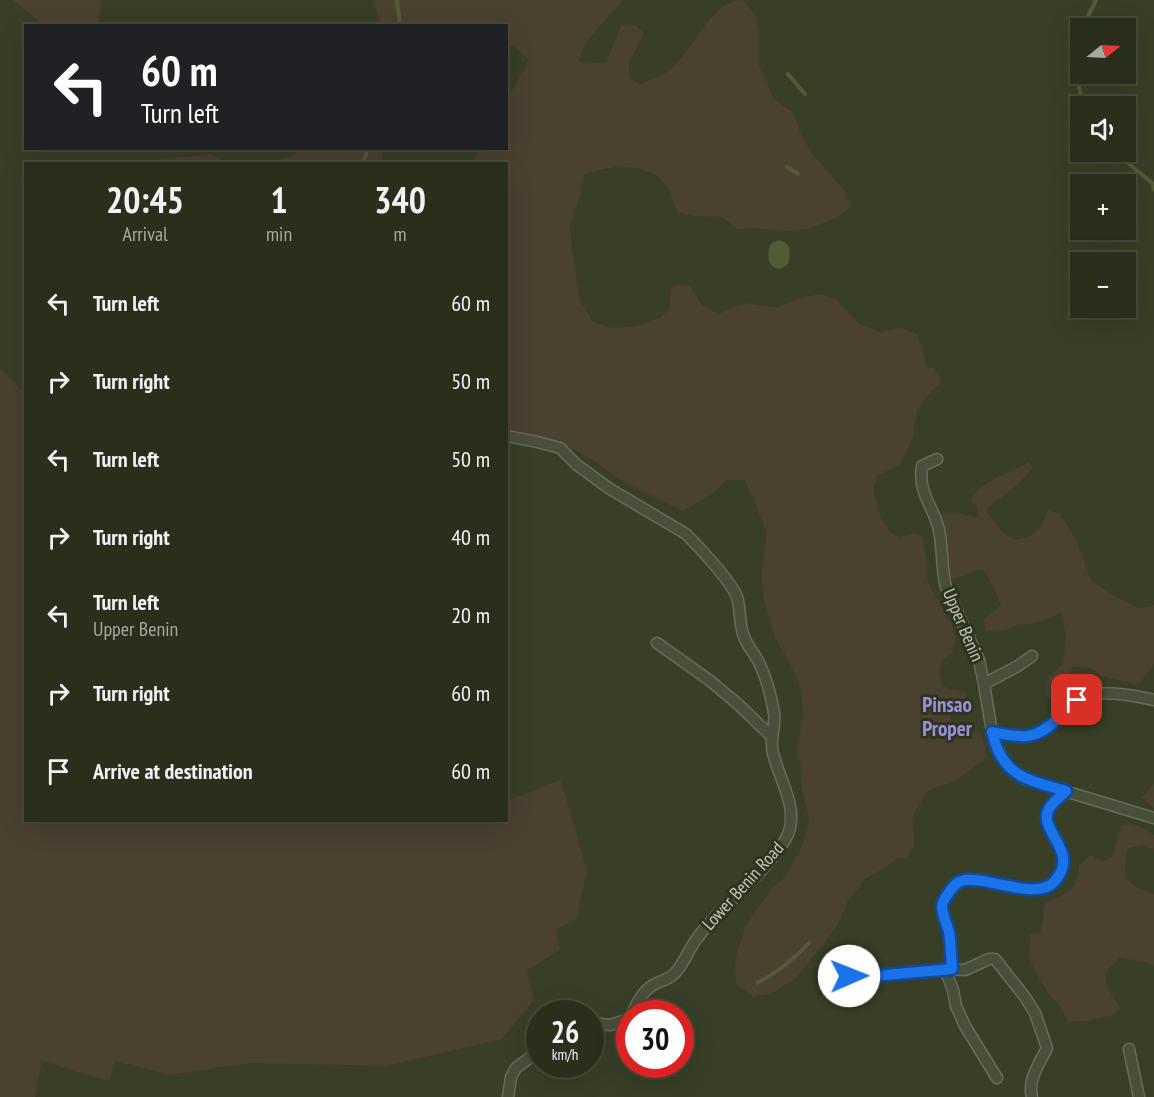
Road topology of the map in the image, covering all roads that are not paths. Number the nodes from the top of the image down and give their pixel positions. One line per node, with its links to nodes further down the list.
1 (510, 439): 8 (street, Lower Benin Road)
2 (936, 459): 5 (street, Upper Benin)
3 (657, 643): 8 (street)
4 (1032, 656): 5 (street)
5 (984, 684): 7 (street, Upper Benin)
6 (1154, 699): 7 (street)
7 (992, 732): 9 (street, Upper Benin)
8 (771, 736): 13 (street, Lower Benin Road)
9 (1066, 791): 10 (street, Upper Benin); 11 (street)
10 (1154, 818)
11 (948, 969): 12 (street); 16 (street); 18 (street)
12 (849, 976)
13 (639, 1000)
14 (1129, 1049): 19 (street)
15 (526, 1061): 17 (street)
16 (997, 1078)
17 (508, 1097)
18 (1032, 1097)
19 (1139, 1097)

